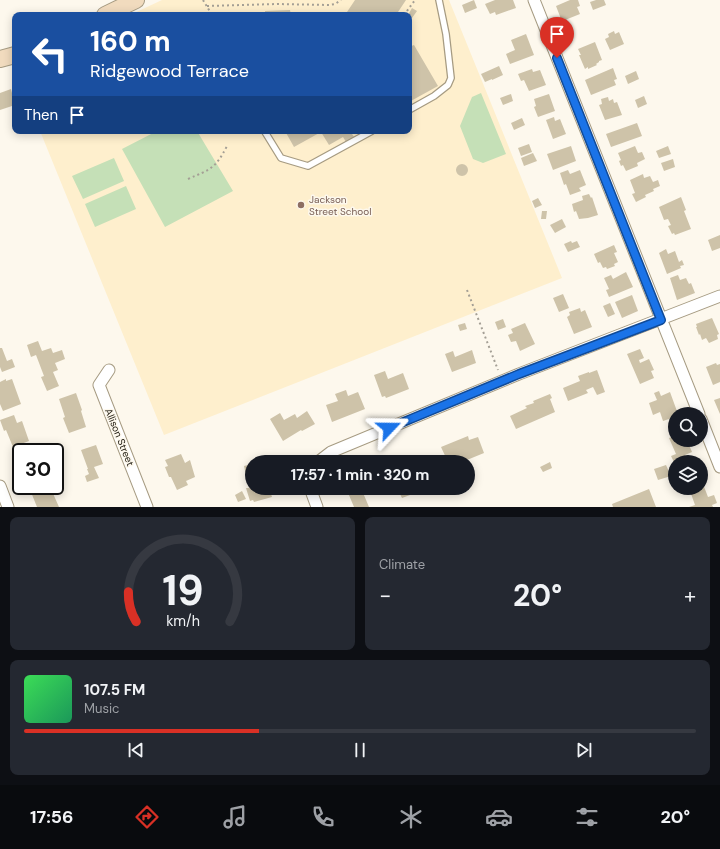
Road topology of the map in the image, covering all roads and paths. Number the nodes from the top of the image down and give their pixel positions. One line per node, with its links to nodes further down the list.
1 (136, 0): 12 (street)
2 (203, 0): 11 (path)
3 (276, 0): 9 (path)
4 (333, 0): 10 (path)
5 (341, 0): 10 (path)
6 (415, 0): 14 (path)
7 (440, 0): 17 (lane)
8 (534, 0): 24 (street)
9 (277, 4): 10 (path); 11 (path)
10 (335, 4)
11 (207, 6): 13 (path)
12 (111, 12)
13 (210, 12)
14 (406, 12)
15 (12, 56): 16 (street)
16 (0, 59)
17 (412, 108)
18 (266, 134): 19 (lane)
19 (367, 134)
20 (227, 146): 21 (path)
21 (188, 179)
22 (467, 290): 26 (path)
23 (720, 296): 24 (street)
24 (661, 320): 26 (street); 27 (street)
25 (109, 370): 34 (street, Allison Street)
26 (502, 381): 29 (street)
27 (696, 407)
28 (708, 437): 30 (street)
29 (327, 455)
30 (720, 467)
31 (0, 486): 33 (street)
32 (313, 495): 35 (street)
33 (8, 507)
34 (147, 507)
35 (317, 507)

